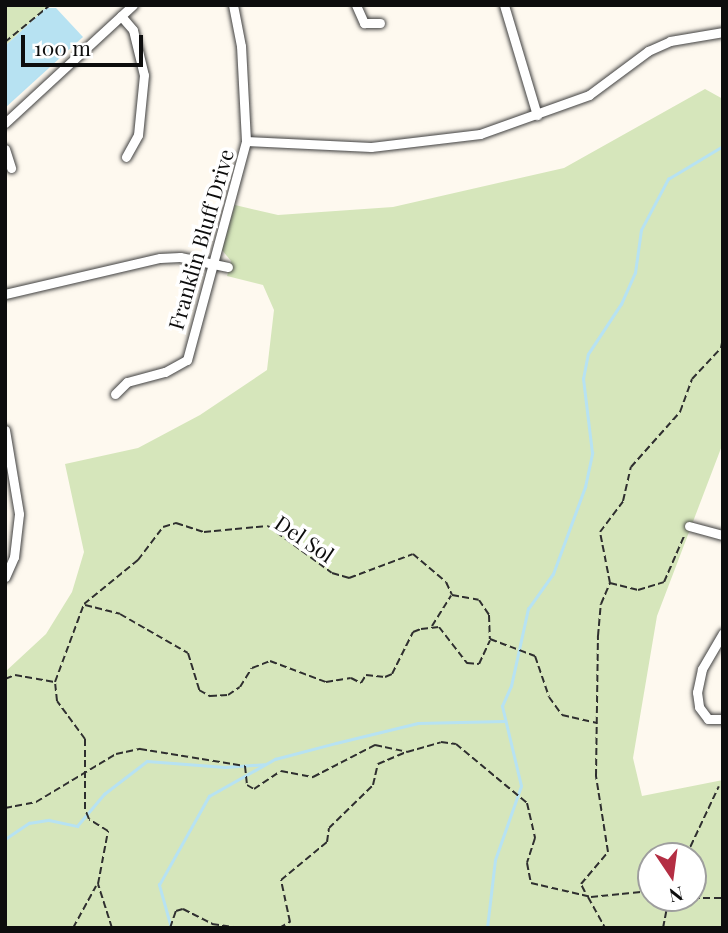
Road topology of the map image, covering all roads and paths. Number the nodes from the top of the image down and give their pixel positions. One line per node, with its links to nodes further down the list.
1 (50, 5): 9 (path)
2 (133, 5): 6 (street)
3 (233, 5): 12 (street, Franklin Bluff Drive)
4 (356, 5): 7 (street)
5 (508, 7): 10 (street)
6 (121, 16): 11 (street); 14 (street)
7 (380, 23)
8 (723, 32): 10 (street)
9 (5, 42)
10 (537, 115): 12 (street)
11 (5, 123)
12 (246, 141): 16 (street, Franklin Bluff Drive)
13 (5, 149): 15 (street)
14 (126, 157)
15 (11, 169)
16 (211, 264): 17 (street); 18 (street); 20 (street, Franklin Bluff Drive)
17 (228, 267)
18 (5, 294)
19 (723, 338): 27 (path)
20 (115, 394)
21 (5, 430): 22 (street)
22 (18, 499): 23 (street); 26 (street)
23 (5, 501)
24 (689, 526): 25 (street); 27 (path)
25 (723, 535)
26 (5, 577)
27 (611, 583): 36 (path)
28 (452, 595): 29 (path, Del Sol); 30 (path); 32 (path)
29 (84, 604): 30 (path); 34 (path)
30 (431, 628): 32 (path)
31 (723, 633): 35 (street)
32 (490, 639): 36 (path)
33 (5, 679): 34 (path)
34 (55, 682): 38 (path)
35 (723, 719)
36 (597, 723): 44 (path)
37 (407, 751): 38 (path); 44 (path); 49 (path)
38 (88, 773): 40 (path); 42 (path)
39 (719, 786): 41 (path)
40 (5, 808)
41 (693, 842)
42 (98, 884): 45 (path); 46 (path)
43 (637, 892): 44 (path)
44 (586, 895): 50 (path)
45 (73, 928)
46 (112, 928)
47 (170, 928): 48 (path)
48 (239, 928)
49 (279, 928)
50 (605, 928)

